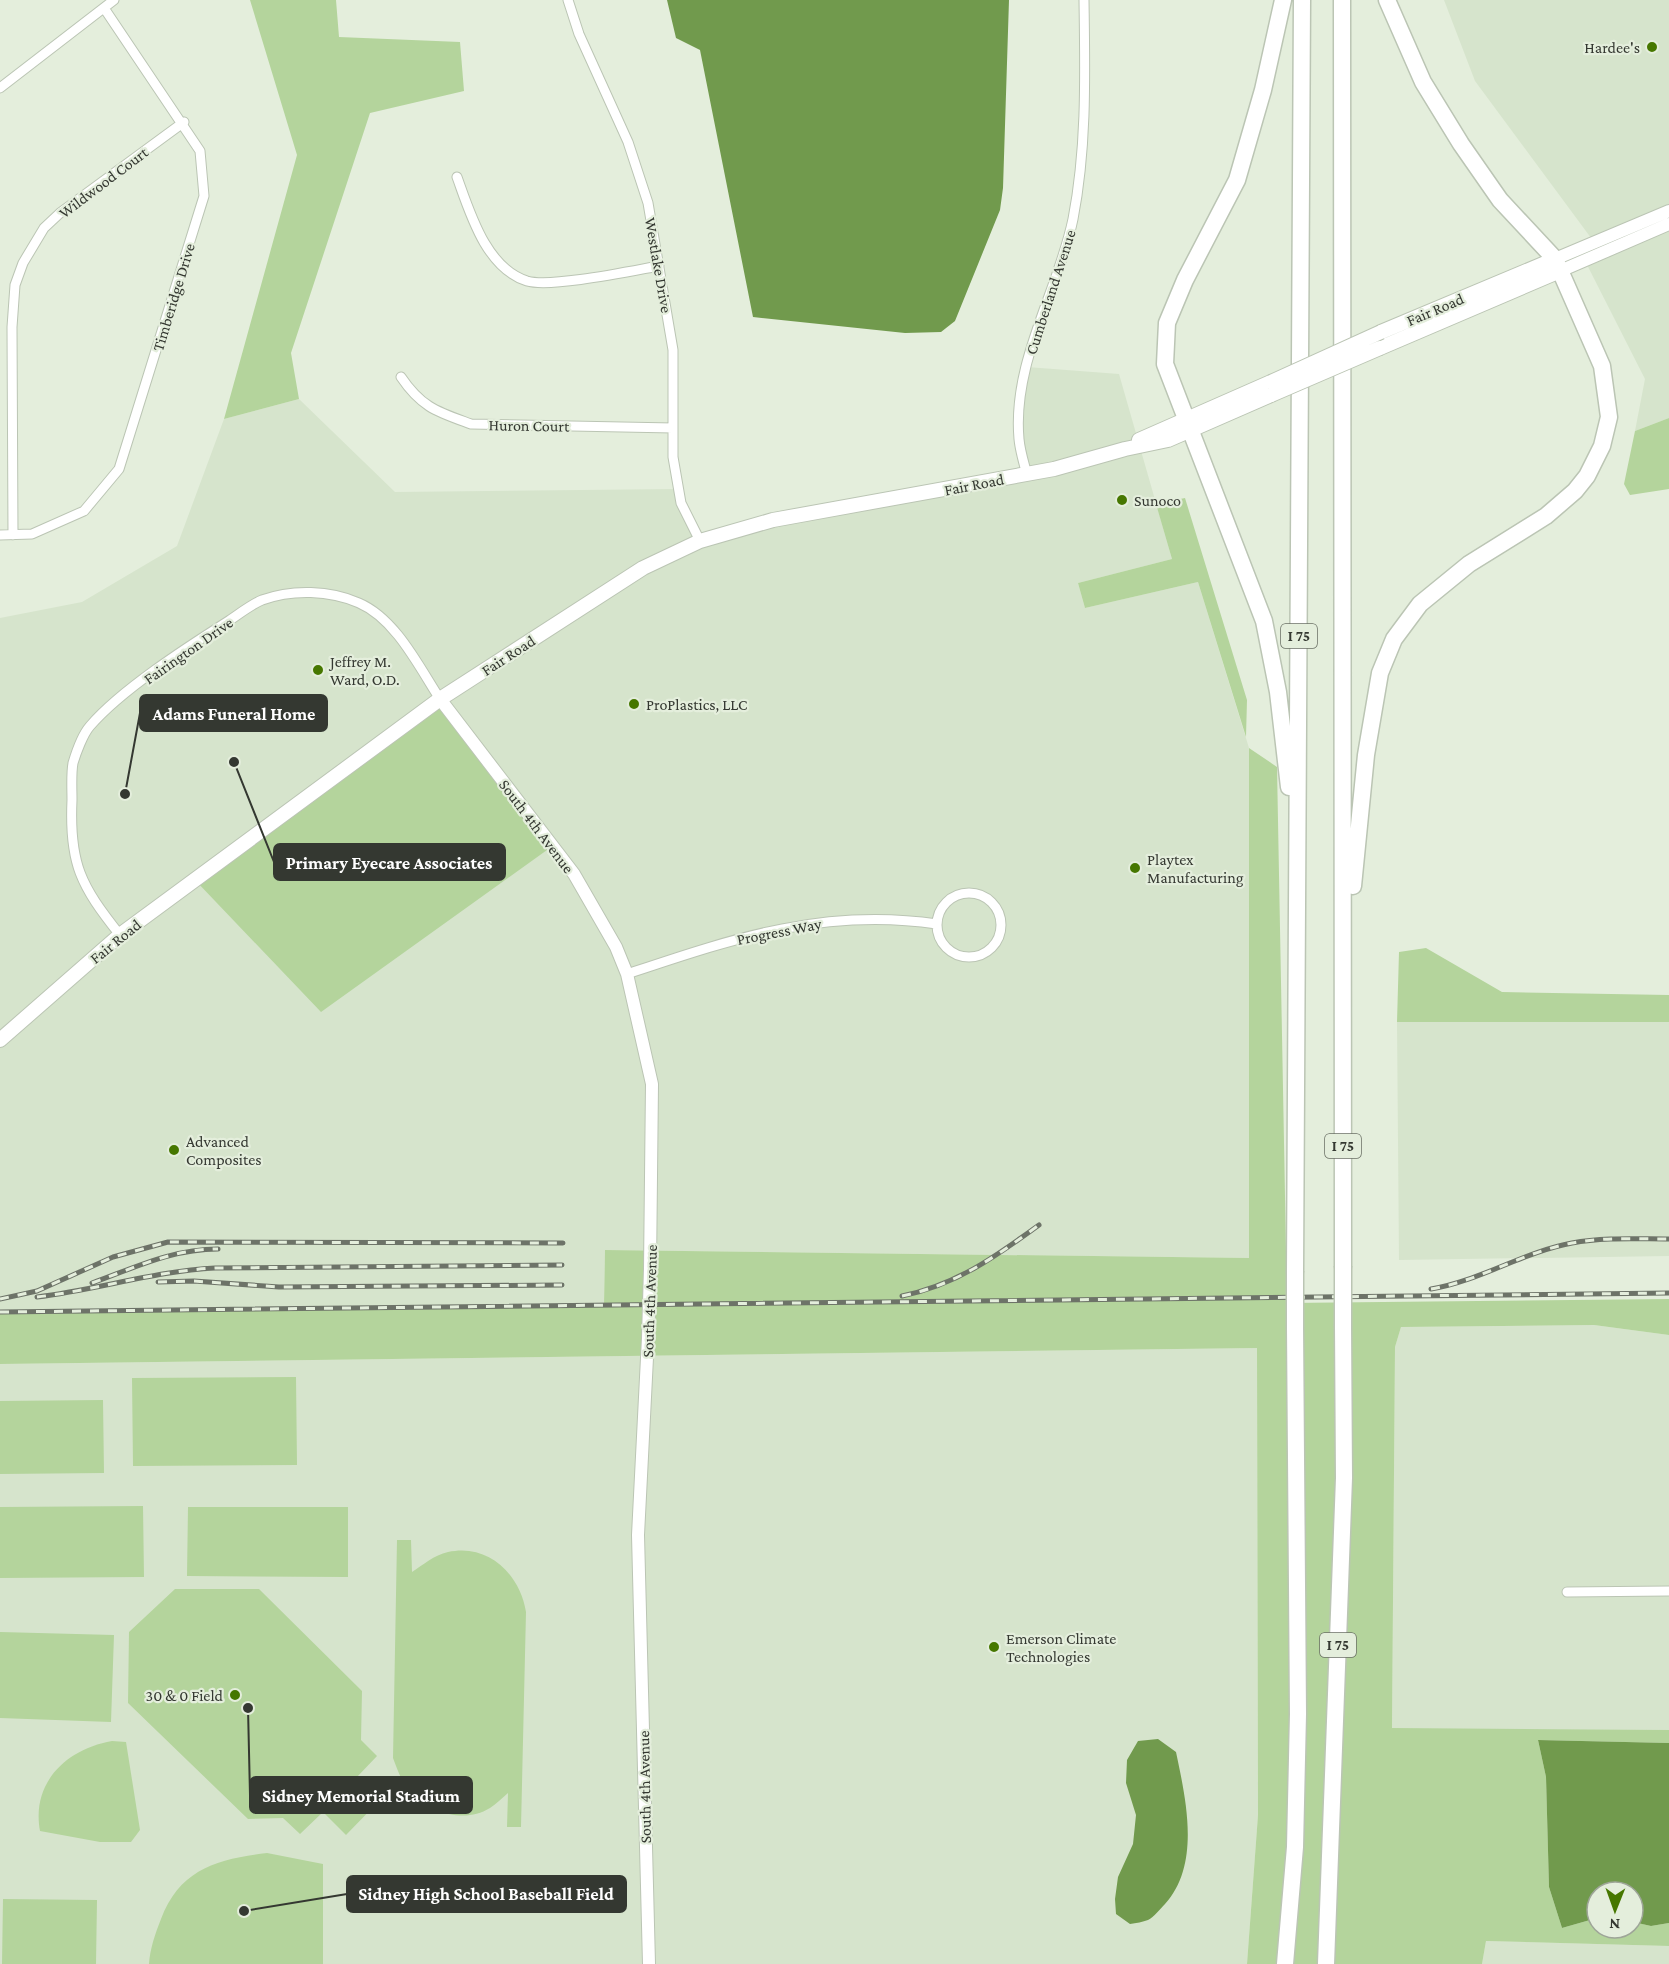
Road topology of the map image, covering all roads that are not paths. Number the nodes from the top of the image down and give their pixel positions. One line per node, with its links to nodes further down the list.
1 (114, 0): 8 (street)
2 (568, 0): 15 (street, Westlake Drive)
3 (1084, 0): 20 (street, Cumberland Avenue)
4 (1283, 0): 18 (highway)
5 (1302, 0): 28 (highway, I 75)
6 (1342, 0): 29 (highway, I 75)
7 (1387, 0): 14 (highway)
8 (104, 8): 9 (street); 10 (street, Timberidge Drive)
9 (0, 88)
10 (184, 122): 22 (street, Wildwood Court); 22 (street, Timberidge Drive)
11 (457, 177): 15 (street)
12 (1669, 211): 14 (street, Fair Road)
13 (1669, 224): 14 (street, Fair Road)
14 (1557, 265): 17 (main road, Fair Road, bridge); 17 (main road, Fair Road, bridge); 29 (highway)
15 (659, 266): 19 (street, Westlake Drive)
16 (401, 377): 19 (street, Huron Court)
17 (1271, 388): 18 (main road, Fair Road)
18 (1190, 425): 20 (main road, Fair Road); 28 (highway)
19 (673, 428): 23 (street, Westlake Drive)
20 (1027, 474): 23 (main road, Fair Road)
21 (0, 535): 22 (street, Timberidge Drive)
22 (13, 535)
23 (700, 541): 24 (main road, Fair Road)
24 (440, 699): 26 (main road, Fair Road); 26 (street, Fairington Drive); 27 (street, South 4th Avenue)
25 (937, 924): 25 (street); 27 (street, Progress Way)
26 (120, 935): 30 (main road, Fair Road)
27 (627, 974): 33 (street, South 4th Avenue, bridge)
28 (1297, 985): 34 (highway, I 75, bridge)
29 (1343, 1027): 35 (highway, I 75, bridge)
30 (0, 1040)
31 (1669, 1591): 32 (street)
32 (1567, 1592)
33 (649, 1964)
34 (1285, 1964)
35 (1326, 1964)

